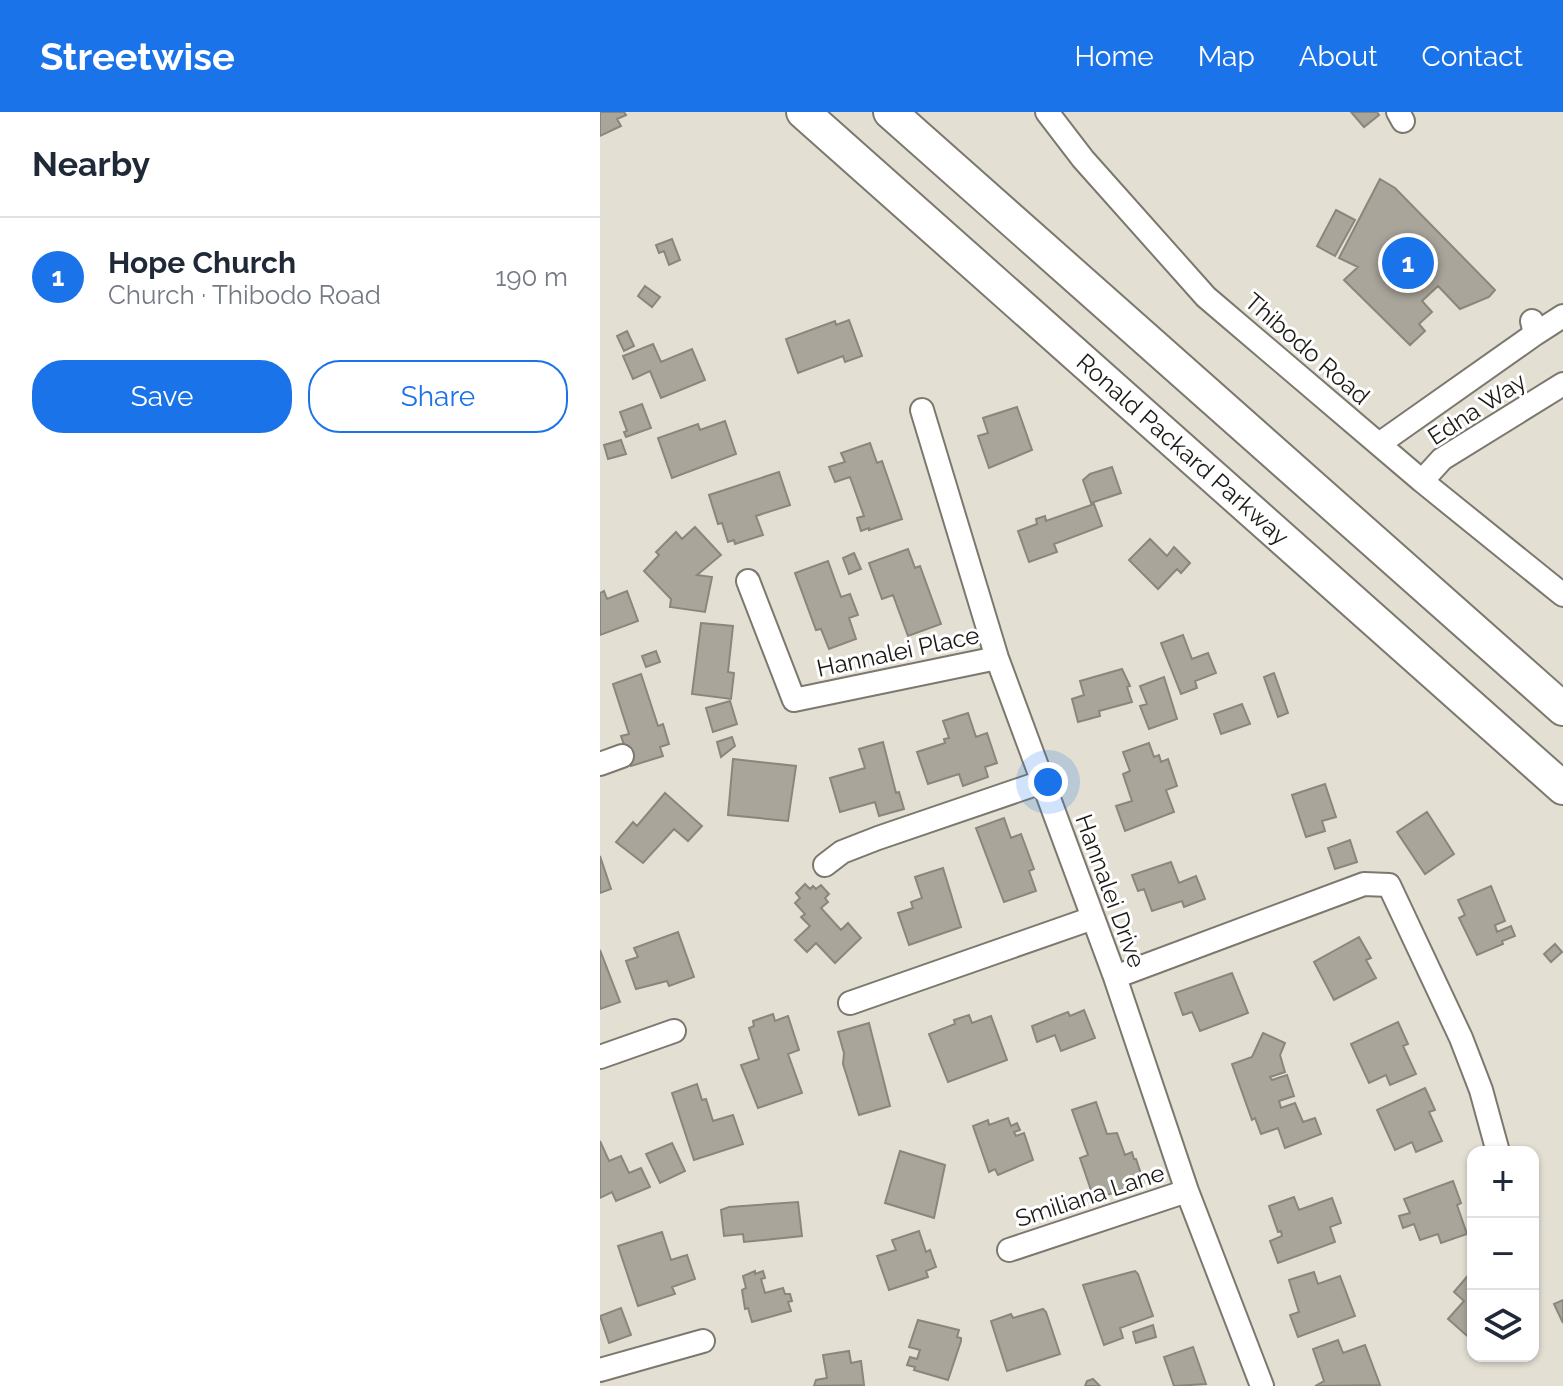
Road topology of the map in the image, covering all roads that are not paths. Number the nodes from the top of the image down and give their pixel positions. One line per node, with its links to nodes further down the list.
1 (803, 112): 16 (highway, Ronald Packard Parkway)
2 (890, 112): 12 (highway)
3 (1047, 112): 7 (street, Thibodo Road)
4 (1563, 316): 7 (street)
5 (1563, 384): 8 (street, Edna Way)
6 (922, 410): 11 (street, Hannalei Drive)
7 (1379, 444): 8 (street, Thibodo Road)
8 (1422, 481): 10 (street, Thibodo Road)
9 (748, 581): 11 (street, Hannalei Place)
10 (1563, 595)
11 (997, 658): 15 (street, Hannalei Drive)
12 (1563, 709)
13 (622, 756): 14 (street)
14 (600, 764)
15 (1042, 782): 17 (street); 18 (street, Hannalei Drive)
16 (1563, 788)
17 (825, 865)
18 (1093, 918): 19 (street, Hannalei Drive); 20 (street)
19 (1115, 977): 23 (street); 24 (street, Hannalei Drive)
20 (850, 1003)
21 (674, 1031): 22 (street)
22 (600, 1057)
23 (1496, 1146)
24 (1187, 1191): 25 (street, Smiliana Lane); 28 (street, Hannalei Drive)
25 (1009, 1250)
26 (703, 1341): 27 (street)
27 (600, 1370)
28 (1262, 1386)

